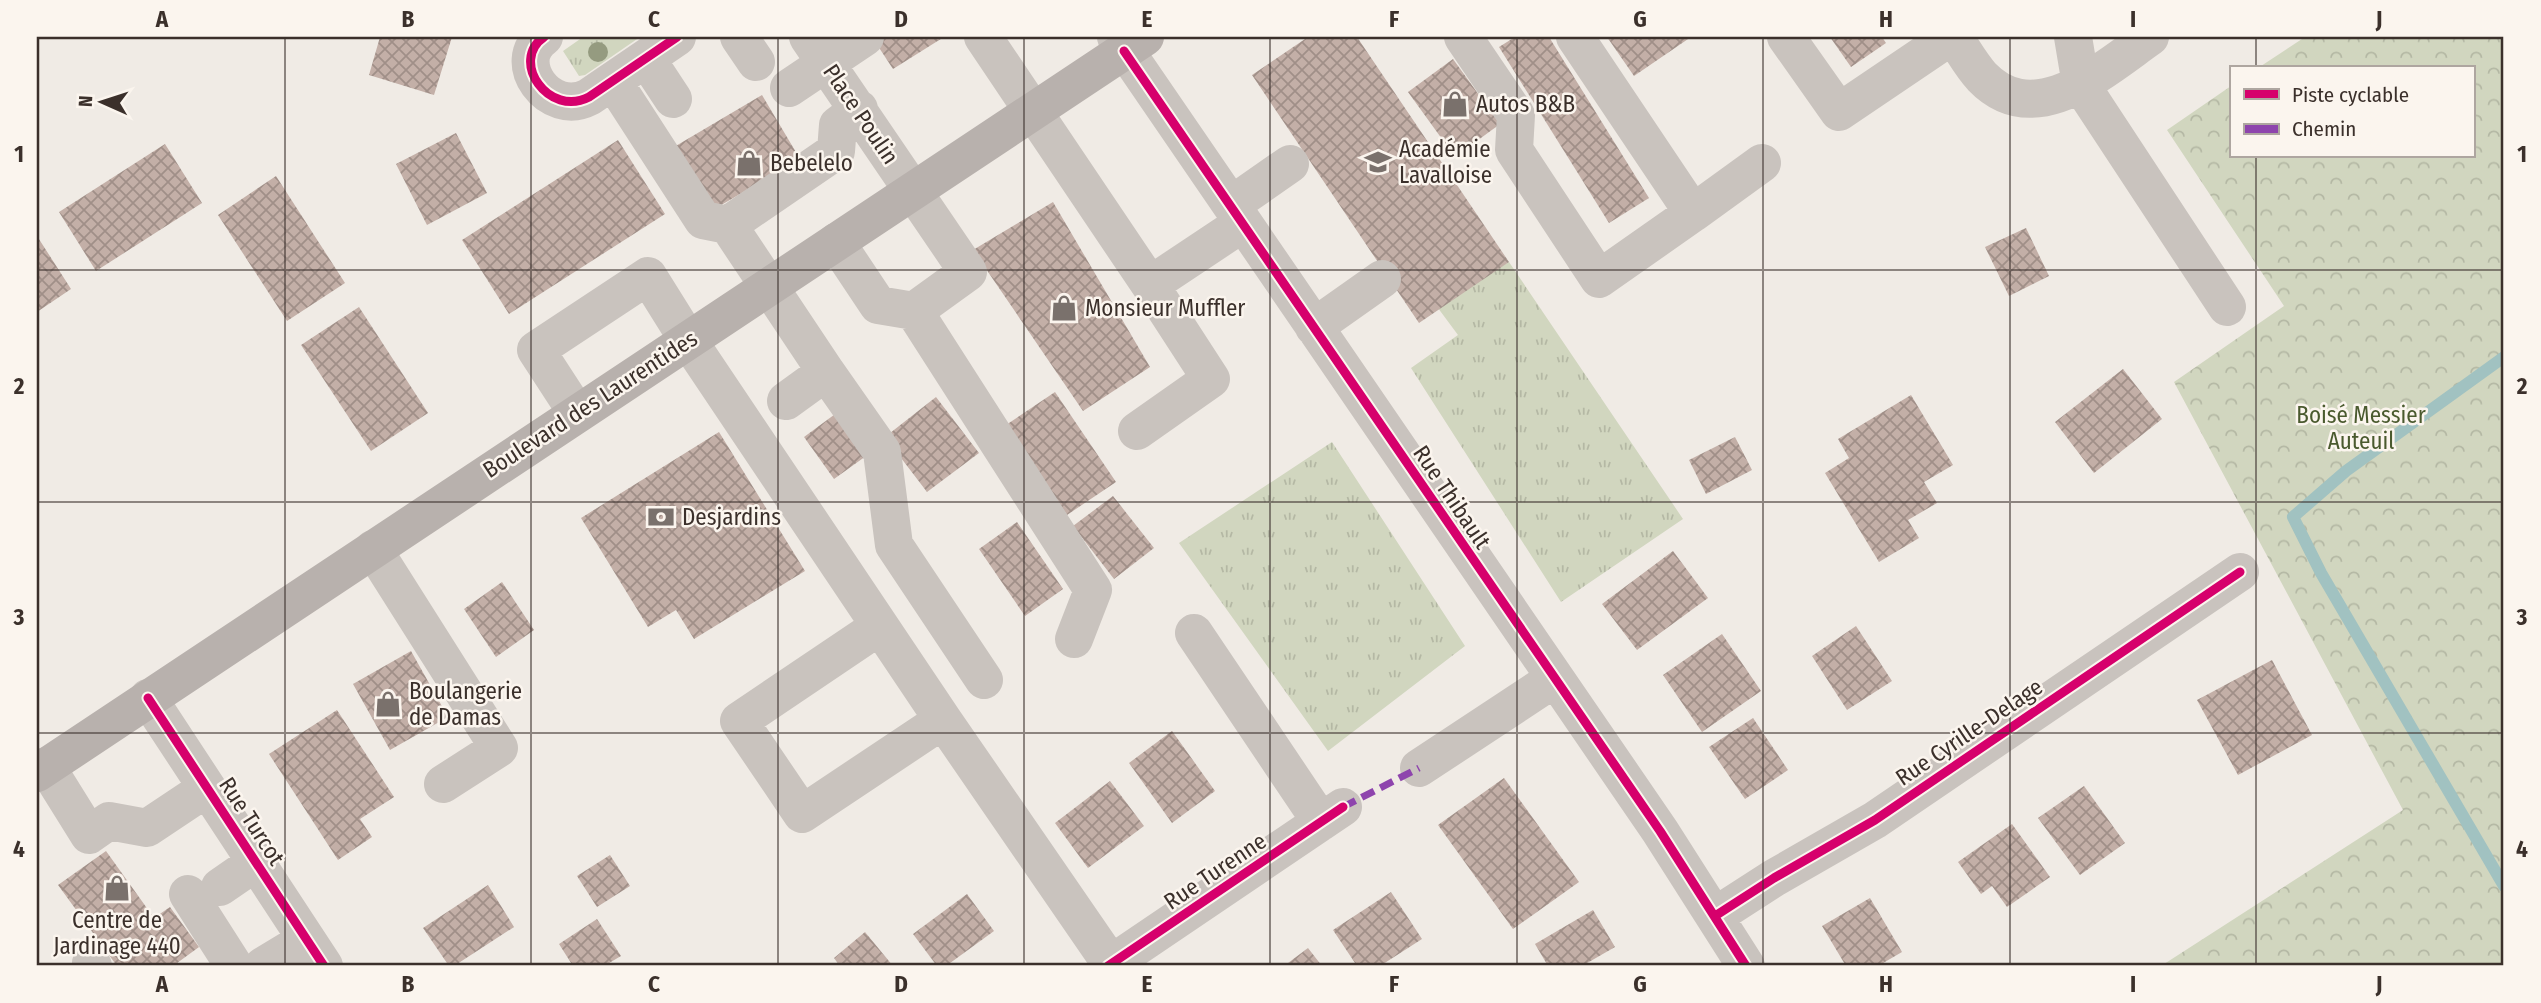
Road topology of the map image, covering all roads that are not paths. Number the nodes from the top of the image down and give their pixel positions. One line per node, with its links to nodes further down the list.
1 (544, 37): 14 (street)
2 (677, 37): 13 (street)
3 (865, 37): 12 (street)
4 (983, 37): 19 (street)
5 (1464, 37): 23 (street)
6 (1575, 37): 23 (street)
7 (1786, 37): 8 (street)
8 (1952, 37): 15 (street)
9 (2073, 37): 15 (street)
10 (2150, 37): 15 (street)
11 (1128, 41): 19 (main road, Boulevard des Laurentides); 24 (street, Rue Thibault)
12 (817, 50): 16 (street); 18 (street, Place Poulin)
13 (646, 58): 14 (street); 17 (street)
14 (613, 81): 25 (street)
15 (2081, 85): 30 (street)
16 (789, 88)
17 (673, 99)
18 (859, 109): 22 (street, Place Poulin); 25 (street)
19 (1033, 112): 22 (main road, Boulevard des Laurentides); 28 (street)
20 (1762, 163): 23 (street)
21 (1290, 164): 24 (street)
22 (914, 191): 26 (main road, Boulevard des Laurentides); 31 (street, Place Poulin)
23 (1693, 213)
24 (1237, 214): 28 (street); 32 (street, Rue Thibault)
25 (728, 225): 29 (street)
26 (836, 242): 29 (main road, Boulevard des Laurentides); 31 (street)
27 (1381, 279): 32 (street)
28 (1150, 285): 37 (street)
29 (768, 287): 33 (main road, Boulevard des Laurentides); 34 (street)
30 (2227, 307)
31 (914, 311): 42 (street)
32 (1314, 327): 43 (street, Rue Thibault)
33 (688, 340): 36 (main road, Boulevard des Laurentides); 36 (street); 40 (street)
34 (825, 372): 35 (street); 44 (street)
35 (786, 401)
36 (577, 413): 38 (main road, Boulevard des Laurentides)
37 (1136, 431)
38 (373, 549): 45 (main road, Boulevard des Laurentides); 49 (street)
39 (2240, 572): 52 (street, Rue Cyrille-Delage)
40 (880, 626): 46 (street); 46 (street)
41 (1194, 633): 54 (street, Rue Turenne)
42 (1074, 639)
43 (1554, 679): 47 (street); 52 (street, Rue Thibault)
44 (984, 680)
45 (148, 698): 48 (main road, Boulevard des Laurentides); 50 (street, Rue Turcot)
46 (943, 720): 54 (street)
47 (1419, 768)
48 (42, 769): 50 (street)
49 (443, 784)
50 (207, 788): 51 (street, Rue Turcot)
51 (256, 862): 53 (street, Rue Turcot); 55 (street)
52 (1715, 916): 57 (street, Rue Thibault)
53 (315, 953): 56 (street)
54 (1110, 965)
55 (234, 966)
56 (263, 966)
57 (1746, 966)

